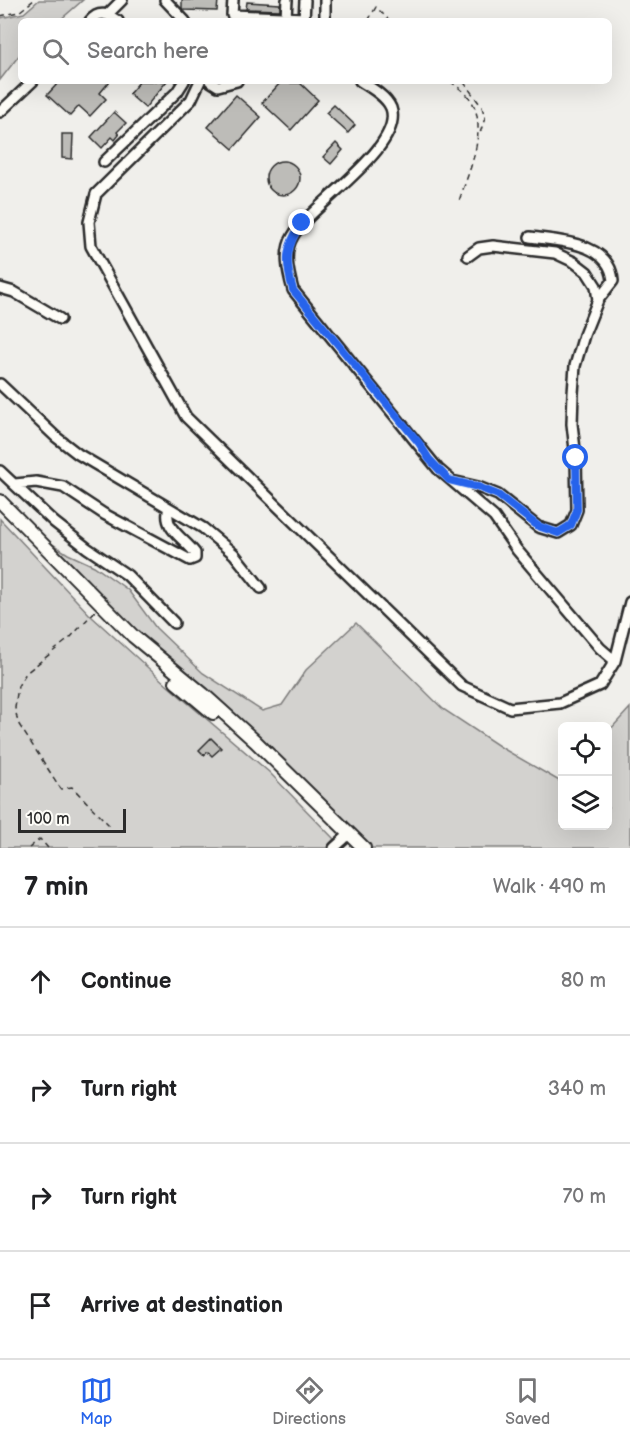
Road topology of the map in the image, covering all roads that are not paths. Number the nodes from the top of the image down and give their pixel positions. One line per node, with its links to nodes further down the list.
1 (122, 0): 7 (lane)
2 (165, 0): 11 (lane)
3 (233, 0): 8 (lane)
4 (287, 0): 8 (lane)
5 (305, 0): 13 (lane)
6 (325, 0): 14 (lane)
7 (108, 14): 9 (lane); 10 (lane)
8 (286, 17): 12 (lane)
9 (94, 18)
10 (114, 18)
11 (182, 18)
12 (295, 18)
13 (304, 18)
14 (325, 18)
15 (30, 84): 19 (lane)
16 (182, 84): 20 (lane)
17 (199, 84): 36 (lane)
18 (365, 84): 28 (lane)
19 (0, 112)
20 (104, 162)
21 (530, 237): 24 (lane)
22 (468, 256): 24 (lane)
23 (0, 288): 25 (lane)
24 (598, 300): 28 (lane)
25 (60, 319)
26 (0, 384): 31 (lane)
27 (0, 471): 29 (lane)
28 (449, 480): 36 (lane)
29 (15, 484): 31 (lane); 35 (lane)
30 (0, 501): 38 (main road)
31 (170, 507): 33 (lane)
32 (0, 512): 37 (main road)
33 (261, 588)
34 (630, 602): 36 (lane)
35 (174, 623)
36 (615, 661)
37 (344, 845)
38 (363, 848)

